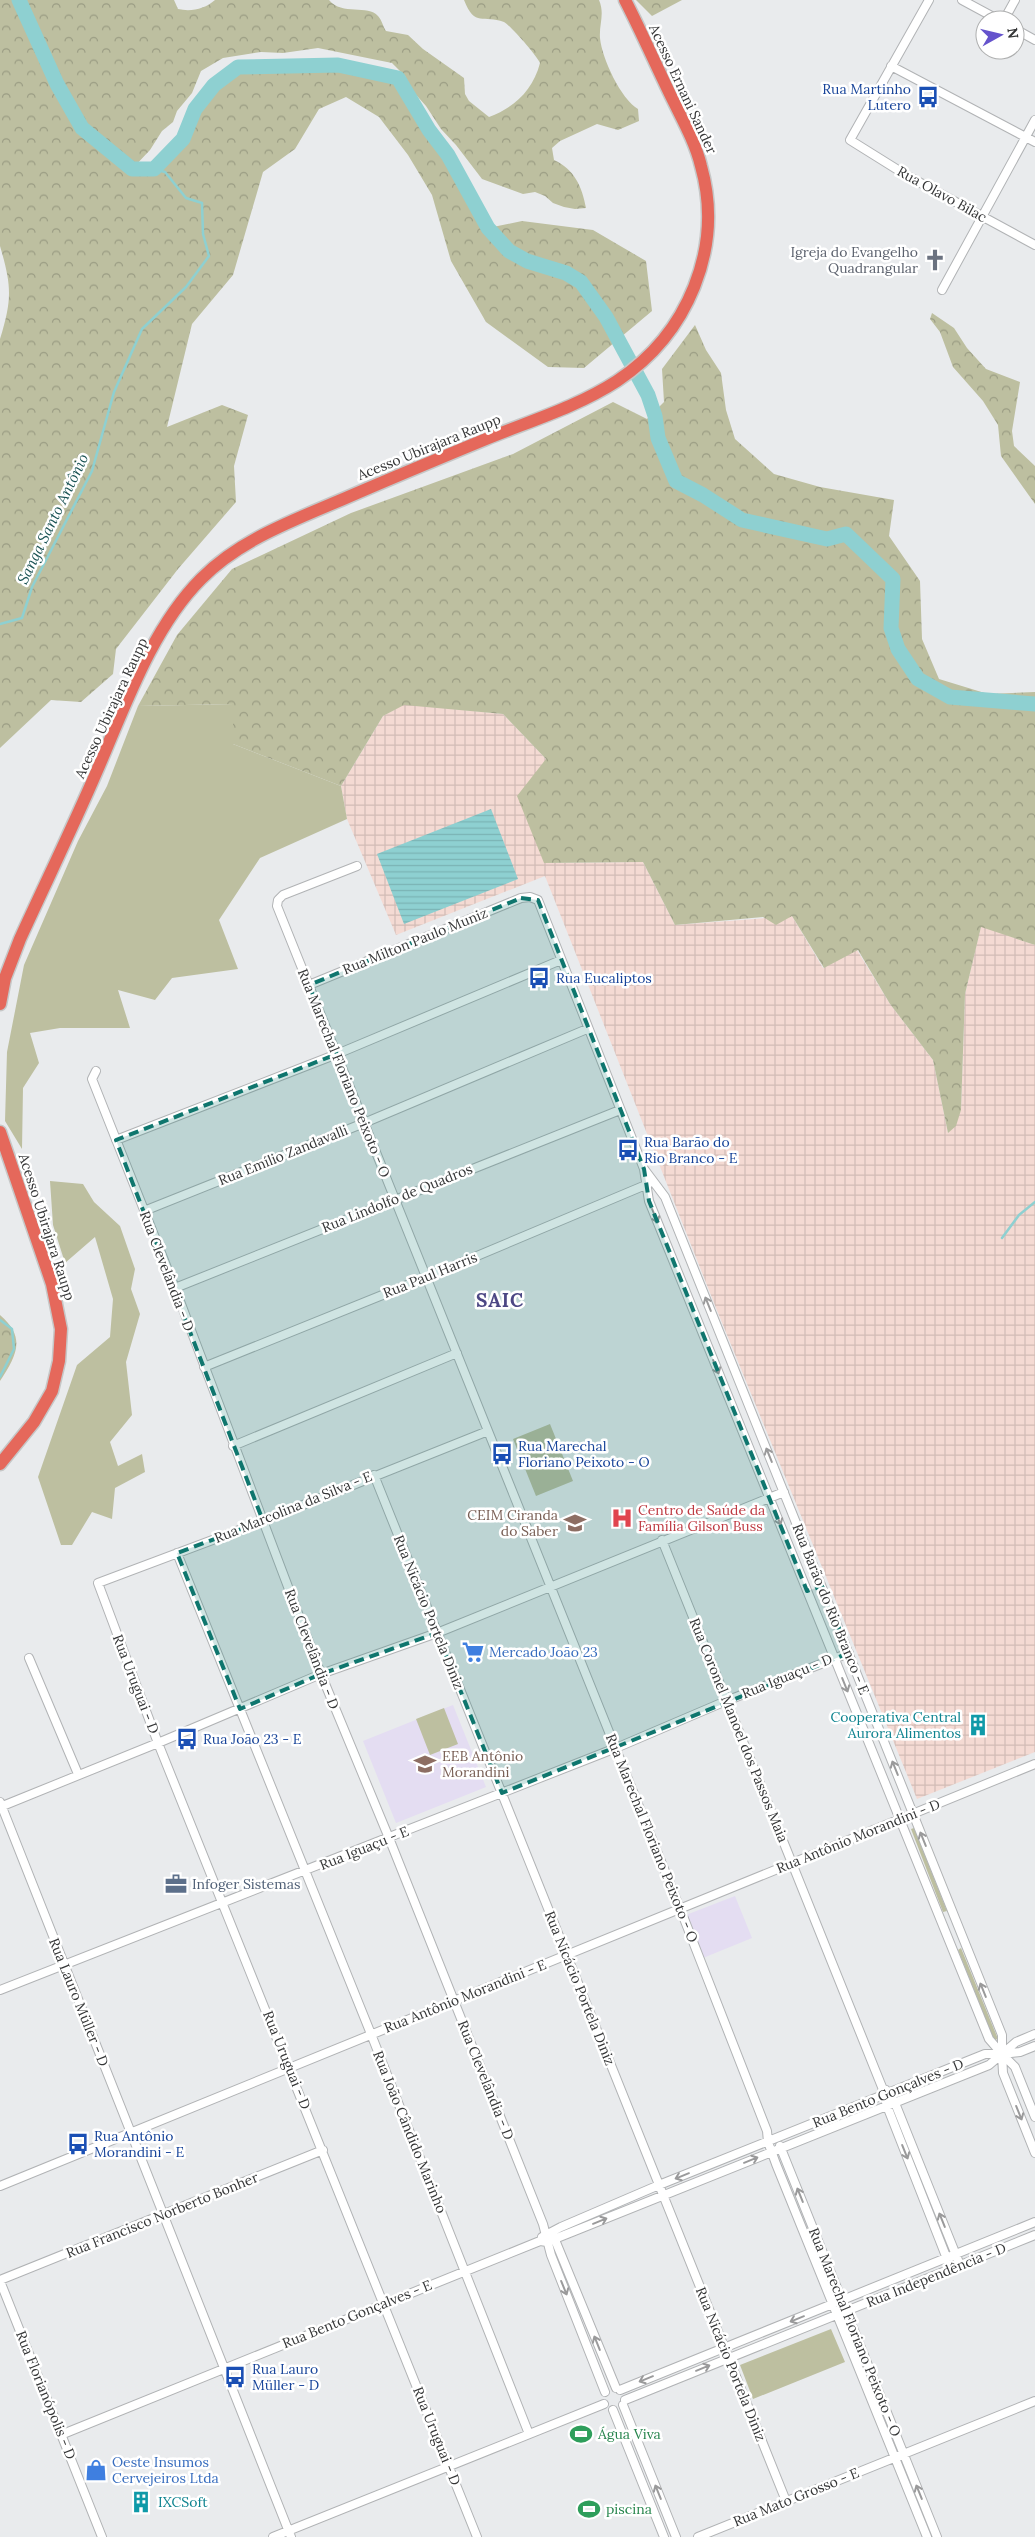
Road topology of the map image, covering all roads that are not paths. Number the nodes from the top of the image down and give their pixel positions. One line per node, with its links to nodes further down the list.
1 (625, 0): 12 (highway, Acesso Ernani Sander)
2 (929, 0): 5 (street)
3 (962, 0): 4 (street)
4 (980, 10)
5 (891, 66): 7 (street); 9 (street, Rua Olavo Bilac)
6 (1035, 120): 7 (street)
7 (1026, 137): 8 (street); 9 (street)
8 (1035, 142)
9 (982, 216): 10 (street, Rua Olavo Bilac); 11 (street)
10 (1035, 245)
11 (942, 290)
12 (562, 410): 17 (highway, Acesso Ubirajara Raupp)
13 (357, 866): 16 (street, Rua Marechal Floriano Peixoto - O)
14 (521, 898): 15 (street, Rua Barão do Rio Branco - E); 16 (street, Rua Milton Paulo Muniz)
15 (561, 960): 18 (street, Rua Barão do Rio Branco - E); 19 (street)
16 (309, 985): 19 (street, Rua Marechal Floriano Peixoto - O)
17 (0, 1004)
18 (587, 1029): 21 (street, Rua Barão do Rio Branco - E); 22 (street, Rua Emílio Zandavalli)
19 (337, 1054): 22 (street, Rua Marechal Floriano Peixoto - O); 24 (street)
20 (96, 1071): 24 (street, Rua Clevelândia - D)
21 (620, 1110): 25 (street, Rua Barão do Rio Branco - E); 28 (street, Rua Lindolfo de Quadros)
22 (364, 1123): 28 (street, Rua Marechal Floriano Peixoto - O); 29 (street, Rua Emílio Zandavalli)
23 (0, 1132): 36 (highway, Acesso Ubirajara Raupp)
24 (116, 1140): 29 (street, Rua Clevelândia - D)
25 (644, 1169): 26 (street, Rua Barão do Rio Branco - E); 27 (street, Rua Barão do Rio Branco - E)
26 (655, 1182): 27 (street, Rua Paul Harris); 38 (street, Rua Barão do Rio Branco - E, one-way to 26)
27 (645, 1185): 30 (street, Rua Paul Harris); 39 (street, Rua Barão do Rio Branco - E, one-way to 39)
28 (395, 1199): 30 (street, Rua Marechal Floriano Peixoto - O); 31 (street, Rua Lindolfo de Quadros)
29 (144, 1211): 31 (street, Rua Clevelândia - D)
30 (426, 1278): 32 (street, Rua Marechal Floriano Peixoto - O); 33 (street, Rua Paul Harris)
31 (175, 1288): 33 (street, Rua Clevelândia - D)
32 (457, 1353): 34 (street, Rua Marechal Floriano Peixoto - O); 35 (street)
33 (204, 1367): 35 (street, Rua Clevelândia - D)
34 (488, 1431): 37 (street, Rua Marcolina da Silva - E); 45 (street, Rua Marechal Floriano Peixoto - O)
35 (233, 1446): 40 (street, Rua Clevelândia - D)
36 (0, 1464)
37 (374, 1475): 40 (street, Rua Marcolina da Silva - E); 47 (street, Rua Nicácio Portela Diniz)
38 (784, 1492): 39 (street); 44 (street, Rua Barão do Rio Branco - E)
39 (769, 1496): 41 (street); 46 (street, Rua Barão do Rio Branco - E, one-way to 46)
40 (263, 1521): 42 (street, Rua Marcolina da Silva - E); 51 (street, Rua Clevelândia - D)
41 (662, 1540): 45 (street); 52 (street, Rua Coronel Manoel dos Passos Maia)
42 (177, 1553): 43 (street, Rua Marcolina da Silva - E); 53 (street, Rua João Cândido Marinho)
43 (98, 1583): 56 (street, Rua Uruguai - D)
44 (822, 1586): 46 (street); 48 (street, Rua Barão do Rio Branco - E)
45 (551, 1587): 47 (street); 57 (street, Rua Marechal Floriano Peixoto - O)
46 (807, 1591): 49 (street, Rua Barão do Rio Branco - E)
47 (437, 1633): 51 (street); 60 (street, Rua Nicácio Portela Diniz)
48 (849, 1653): 49 (street, Rua Iguaçu - D); 54 (street, Rua Barão do Rio Branco - E)
49 (833, 1657): 52 (street, Rua Iguaçu - D); 55 (street, Rua Barão do Rio Branco - E, one-way to 55)
50 (29, 1658): 59 (street)
51 (321, 1674): 53 (street); 64 (street, Rua Clevelândia - D)
52 (726, 1701): 57 (street, Rua Iguaçu - D); 65 (street, Rua Coronel Manoel dos Passos Maia)
53 (240, 1709): 56 (street); 66 (street, Rua João Cândido Marinho)
54 (883, 1737): 55 (street); 62 (street, Rua Barão do Rio Branco - E, one-way to 54)
55 (868, 1742): 63 (street, Rua Barão do Rio Branco - E)
56 (158, 1743): 59 (street); 67 (street, Rua Uruguai - D)
57 (616, 1748): 60 (street, Rua Iguaçu - E); 68 (street, Rua Marechal Floriano Peixoto - O)
58 (1035, 1764): 62 (street, Rua Antônio Morandini - D)
59 (78, 1774): 61 (street)
60 (502, 1793): 64 (street, Rua Iguaçu - E); 71 (street, Rua Nicácio Portela Diniz)
61 (0, 1805): 72 (street, Rua Lauro Müller - D)
62 (913, 1813): 63 (street, Rua Antônio Morandini - D); 69 (street, Rua Barão do Rio Branco - E, one-way to 62)
63 (900, 1818): 65 (street, Rua Antônio Morandini - D); 70 (street, Rua Barão do Rio Branco - E)
64 (389, 1838): 66 (street, Rua Iguaçu - E); 74 (street, Rua Clevelândia - D)
65 (793, 1863): 68 (street, Rua Antônio Morandini - D); 82 (street, Rua Coronel Manoel dos Passos Maia)
66 (304, 1871): 67 (street, Rua Iguaçu - E); 75 (street, Rua João Cândido Marinho)
67 (224, 1903): 72 (street, Rua Iguaçu - E); 79 (street, Rua Uruguai - D)
68 (680, 1908): 71 (street, Rua Antônio Morandini - E); 87 (street, Rua Marechal Floriano Peixoto - O)
69 (958, 1926): 70 (street); 78 (street, Rua Barão do Rio Branco - E, one-way to 69)
70 (945, 1931): 78 (street, Rua Barão do Rio Branco - E)
71 (566, 1954): 74 (street, Rua Antônio Morandini - E); 98 (street, Rua Nicácio Portela Diniz)
72 (65, 1966): 73 (street, Rua Iguaçu - E); 88 (street, Rua Lauro Müller - D)
73 (0, 1990)
74 (454, 2002): 75 (street, Rua Antônio Morandini - E); 107 (street, Rua Clevelândia - D)
75 (372, 2034): 79 (street, Rua Antônio Morandini - E); 113 (street, Rua João Cândido Marinho)
76 (1035, 2034): 78 (street, Rua Bento Gonçalves - D)
77 (1035, 2046): 78 (street, Rua Bento Gonçalves - D)
78 (1002, 2054): 80 (street, Rua Bento Gonçalves - D); 81 (street, Rua Bento Gonçalves - D); 85 (street, Rua Barão do Rio Branco - E); 91 (street, Rua Barão do Rio Branco - E, one-way to 91)
79 (290, 2067): 88 (street, Rua Antônio Morandini - E); 93 (street, Rua Uruguai - D)
80 (934, 2075): 81 (street); 82 (street, Rua Bento Gonçalves - D)
81 (938, 2085): 83 (street, Rua Bento Gonçalves - D)
82 (885, 2092): 83 (street, Rua Coronel Manoel dos Passos Maia); 84 (street, Rua Bento Gonçalves - D)
83 (891, 2105): 86 (street, Rua Bento Gonçalves - D); 96 (street, Rua Coronel Manoel dos Passos Maia); 97 (street, Rua Coronel Manoel dos Passos Maia, one-way to 97)
84 (844, 2111): 86 (street); 89 (street, Rua Bento Gonçalves - D)
85 (1035, 2118)
86 (848, 2122): 92 (street, Rua Bento Gonçalves - D)
87 (767, 2131): 89 (street, Rua Marechal Floriano Peixoto - O); 90 (street, Rua Marechal Floriano Peixoto - O)
88 (131, 2132): 99 (street, Rua Antônio Morandini - E); 101 (street, Rua Lauro Müller - D)
89 (776, 2139): 90 (street, Rua Bento Gonçalves - E); 92 (street, Rua Marechal Floriano Peixoto - O)
90 (768, 2142): 94 (street, Rua Marechal Floriano Peixoto - O); 98 (street, Rua Bento Gonçalves - E, one-way to 98)
91 (1033, 2143): 95 (street, Rua Barão do Rio Branco - E)
92 (781, 2148): 94 (street, Rua Bento Gonçalves - E); 103 (street, Rua Marechal Floriano Peixoto - O, one-way to 92)
93 (323, 2150): 101 (street, Rua Francisco Norberto Bonher); 118 (street, Rua Uruguai - D)
94 (771, 2152): 100 (street, Rua Bento Gonçalves - E, one-way to 94); 104 (street, Rua Marechal Floriano Peixoto - O)
95 (1035, 2153)
96 (926, 2181): 97 (street); 109 (street, Rua Coronel Manoel dos Passos Maia, one-way to 96)
97 (918, 2184): 110 (street, Rua Coronel Manoel dos Passos Maia)
98 (659, 2185): 100 (street, Rua Nicácio Portela Diniz); 107 (street, Rua Bento Gonçalves - E)
99 (0, 2186)
100 (663, 2196): 107 (street, Rua Bento Gonçalves - E, one-way to 100); 122 (street, Rua Nicácio Portela Diniz)
101 (164, 2215): 115 (street, Rua Francisco Norberto Bonher); 125 (street, Rua Lauro Müller - D)
102 (1035, 2222): 105 (street, Rua Independência - D)
103 (811, 2224): 104 (street); 117 (street, Rua Marechal Floriano Peixoto - O)
104 (802, 2228): 119 (street, Rua Marechal Floriano Peixoto - O)
105 (1013, 2231): 108 (street); 109 (street, Rua Independência - D)
106 (1035, 2235): 108 (street, Rua Independência - D)
107 (547, 2238): 113 (street, Rua Bento Gonçalves - E); 127 (street, Rua Clevelândia - D, one-way to 107); 128 (street, Rua Clevelândia - D, one-way to 128)
108 (1018, 2242): 111 (street, Rua Independência - D)
109 (956, 2254): 110 (street, Rua Independência - D); 111 (street, Rua Coronel Manoel dos Passos Maia)
110 (947, 2258): 112 (street, Rua Coronel Manoel dos Passos Maia); 114 (street, Rua Independência - D)
111 (960, 2265): 112 (street, Rua Independência - D)
112 (951, 2269): 116 (street, Rua Independência - D)
113 (465, 2270): 118 (street, Rua Bento Gonçalves - E); 134 (street, Rua João Cândido Marinho)
114 (910, 2273): 116 (street); 117 (street, Rua Independência - D)
115 (0, 2280): 133 (street, Rua Florianópolis - D)
116 (915, 2283): 120 (street, Rua Independência - D)
117 (842, 2300): 119 (street, Rua Independência - D); 120 (street, Rua Marechal Floriano Peixoto - O)
118 (384, 2303): 125 (street, Rua Bento Gonçalves - E); 139 (street, Rua Uruguai - D)
119 (833, 2304): 121 (street, Rua Marechal Floriano Peixoto - O); 122 (street, Rua Independência - D, one-way to 122)
120 (846, 2311): 121 (street, Rua Independência - D); 135 (street, Rua Marechal Floriano Peixoto - O)
121 (837, 2315): 123 (street, Rua Independência - D); 136 (street, Rua Marechal Floriano Peixoto - O)
122 (724, 2348): 123 (street, Rua Nicácio Portela Diniz); 124 (street, Rua Independência - D)
123 (729, 2358): 126 (street, Rua Independência - D, one-way to 123); 140 (street, Rua Nicácio Portela Diniz)
124 (681, 2365): 126 (street); 127 (street, Rua Independência - D, one-way to 127)
125 (224, 2368): 133 (street, Rua Bento Gonçalves - E); 142 (street, Rua Lauro Müller - D)
126 (685, 2376): 130 (street, Rua Independência - D)
127 (618, 2389): 128 (street); 130 (street)
128 (606, 2392): 131 (street)
129 (1035, 2401): 135 (street, Rua Mato Grosso - E)
130 (624, 2402): 132 (street); 137 (street)
131 (604, 2404): 132 (street); 134 (street)
132 (613, 2410): 138 (street)
133 (63, 2434): 144 (street, Rua Florianópolis - D)
134 (529, 2434): 139 (street)
135 (904, 2453): 136 (street, Rua Mato Grosso - E); 141 (street, Rua Marechal Floriano Peixoto - O, one-way to 135)
136 (894, 2457): 140 (street, Rua Mato Grosso - E); 143 (street, Rua Marechal Floriano Peixoto - O)
137 (644, 2459): 138 (street); 148 (street, one-way to 137)
138 (634, 2463): 147 (street)
139 (449, 2466): 142 (street); 146 (street, Rua Uruguai - D)
140 (786, 2501): 149 (street, Rua Mato Grosso - E)
141 (936, 2533): 143 (street)
142 (290, 2534): 145 (street)
143 (926, 2535)
144 (102, 2537)
145 (273, 2537)
146 (477, 2537)
147 (664, 2537)
148 (676, 2537)
149 (698, 2537)

